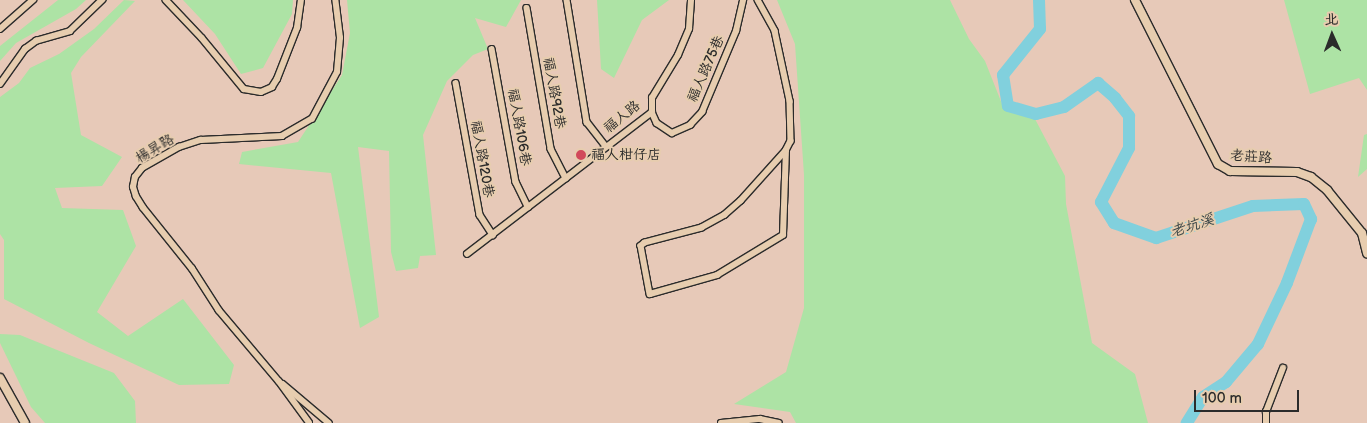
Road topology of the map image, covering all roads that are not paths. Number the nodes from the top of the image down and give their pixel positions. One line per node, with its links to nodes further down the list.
1 (32, 0): 12 (street)
2 (102, 0): 15 (street)
3 (166, 0): 4 (street)
4 (301, 0)
5 (335, 0): 26 (street, 楊昇路)
6 (567, 0): 17 (street)
7 (691, 0): 16 (street, 福人路)
8 (743, 0): 16 (street, 福人路75巷)
9 (758, 0): 18 (street)
10 (1135, 0): 22 (street, 老莊路)
11 (527, 8): 19 (street, 福人路92巷)
12 (0, 29)
13 (492, 49): 20 (street, 福人路106巷)
14 (456, 83): 21 (street, 福人路120巷)
15 (0, 84)
16 (652, 112): 17 (street, 福人路)
17 (606, 146): 19 (street, 福人路)
18 (786, 151): 18 (street)
19 (566, 178): 20 (street, 福人路)
20 (528, 207): 21 (street, 福人路)
21 (493, 234): 23 (street, 福人路)
22 (1367, 252)
23 (467, 254)
24 (1283, 368): 32 (street)
25 (0, 378): 27 (street)
26 (279, 382): 28 (street); 29 (street)
27 (25, 423)
28 (309, 423)
29 (329, 423)
30 (721, 423): 31 (street)
31 (779, 423)
32 (1266, 423)

